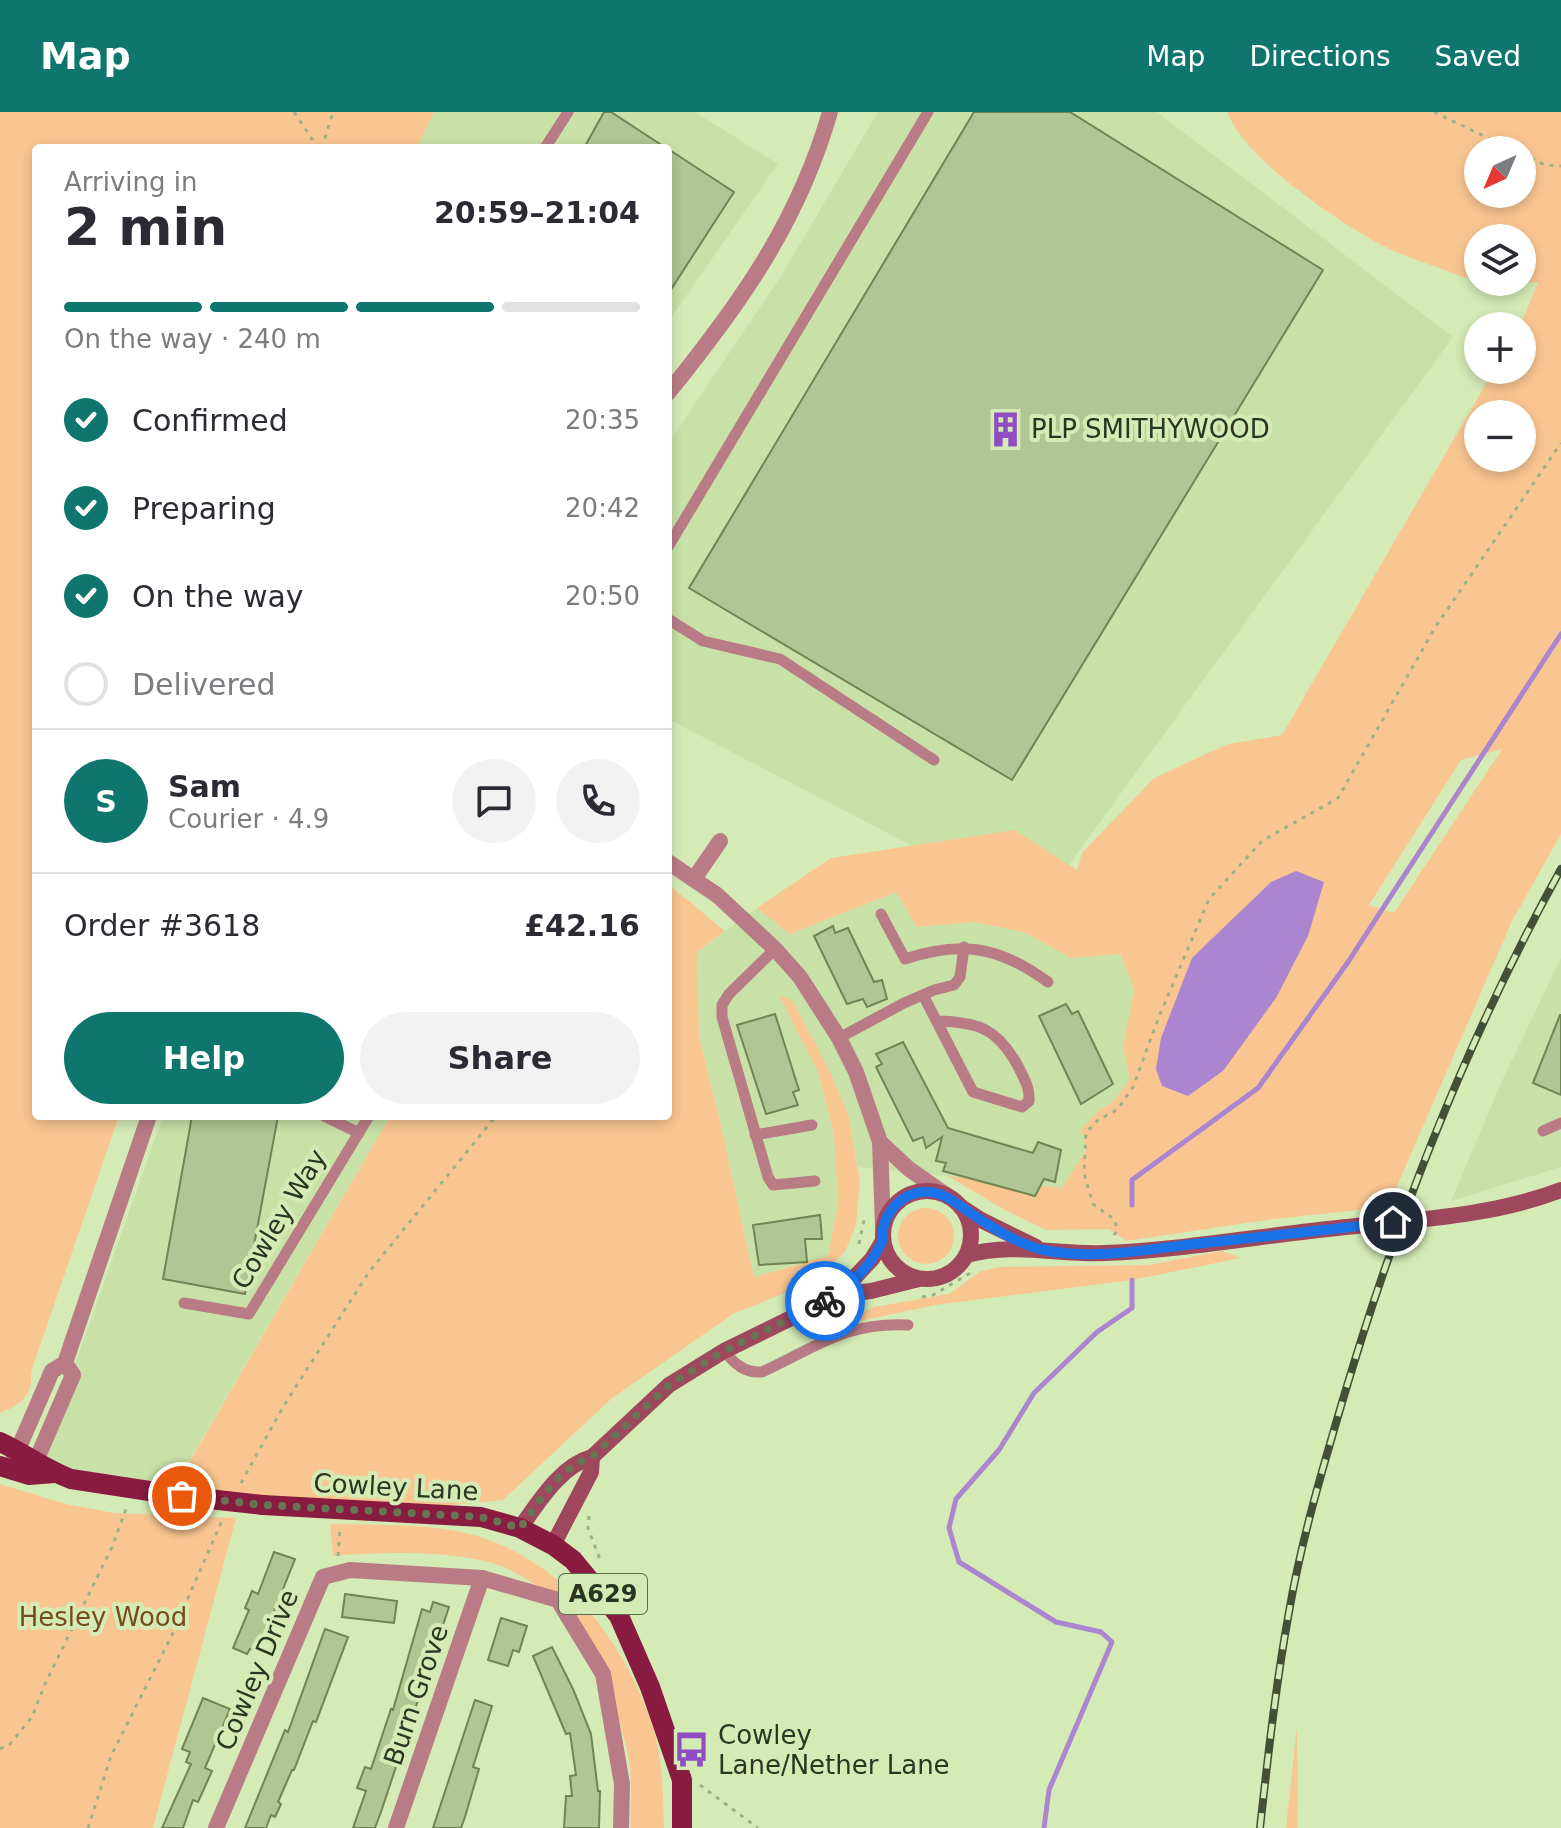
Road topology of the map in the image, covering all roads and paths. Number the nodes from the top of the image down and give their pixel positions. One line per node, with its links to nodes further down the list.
1 (294, 112): 8 (path)
2 (333, 112): 9 (path)
3 (568, 112): 10 (lane)
4 (830, 112): 13 (street)
5 (928, 112): 15 (lane)
6 (1434, 112): 7 (path)
7 (1484, 136)
8 (317, 144)
9 (321, 144)
10 (548, 144)
11 (1536, 161): 12 (path)
12 (1561, 166)
13 (672, 388)
14 (1561, 443): 43 (path)
15 (672, 540)
16 (672, 622): 17 (lane)
17 (934, 760)
18 (720, 841): 20 (street)
19 (672, 865): 20 (street)
20 (694, 879): 23 (street)
21 (881, 914): 22 (lane)
22 (964, 947): 24 (lane); 25 (lane)
23 (775, 949): 27 (street); 36 (lane)
24 (1048, 982)
25 (923, 995): 26 (lane); 27 (lane)
26 (937, 1021): 26 (lane)
27 (839, 1038): 37 (street)
28 (148, 1120): 51 (street)
29 (332, 1120): 35 (lane, Cowley Way)
30 (367, 1120): 35 (lane, Cowley Way)
31 (493, 1120): 52 (path)
32 (1561, 1123): 34 (lane)
33 (812, 1125): 36 (lane)
34 (1543, 1131)
35 (359, 1133): 47 (lane, Cowley Way)
36 (755, 1135): 38 (lane)
37 (880, 1142): 40 (street); 41 (street)
38 (815, 1181)
39 (1561, 1190): 43 (main road)
40 (955, 1202): 41 (main road); 42 (main road); 44 (main road)
41 (883, 1234): 45 (main road); 46 (main road)
42 (1039, 1249): 43 (main road); 44 (main road)
43 (1108, 1253)
44 (967, 1255): 45 (main road)
45 (920, 1279): 46 (main road)
46 (838, 1295): 49 (main road)
47 (184, 1303)
48 (908, 1325): 49 (lane)
49 (724, 1351): 50 (main road)
50 (592, 1457): 57 (main road); 58 (main road)
51 (15, 1460): 55 (main road, Cowley Lane / A629, bridge)
52 (239, 1487)
53 (591, 1505): 59 (path)
54 (126, 1509): 62 (path)
55 (340, 1510): 57 (main road, Cowley Lane / A629); 60 (path)
56 (227, 1512): 64 (path)
57 (520, 1528): 58 (main road, Cowley Lane / A629)
58 (553, 1545): 63 (main road, Cowley Lane / A629)
59 (606, 1569)
60 (337, 1572): 61 (street); 65 (street, Cowley Drive)
61 (482, 1578): 66 (street, Burn Grove); 67 (street)
62 (0, 1749)
63 (682, 1780): 68 (main road, Cowley Lane / A629); 69 (path)
64 (88, 1828)
65 (216, 1828)
66 (396, 1828)
67 (621, 1828)
68 (682, 1828)
69 (758, 1828)

